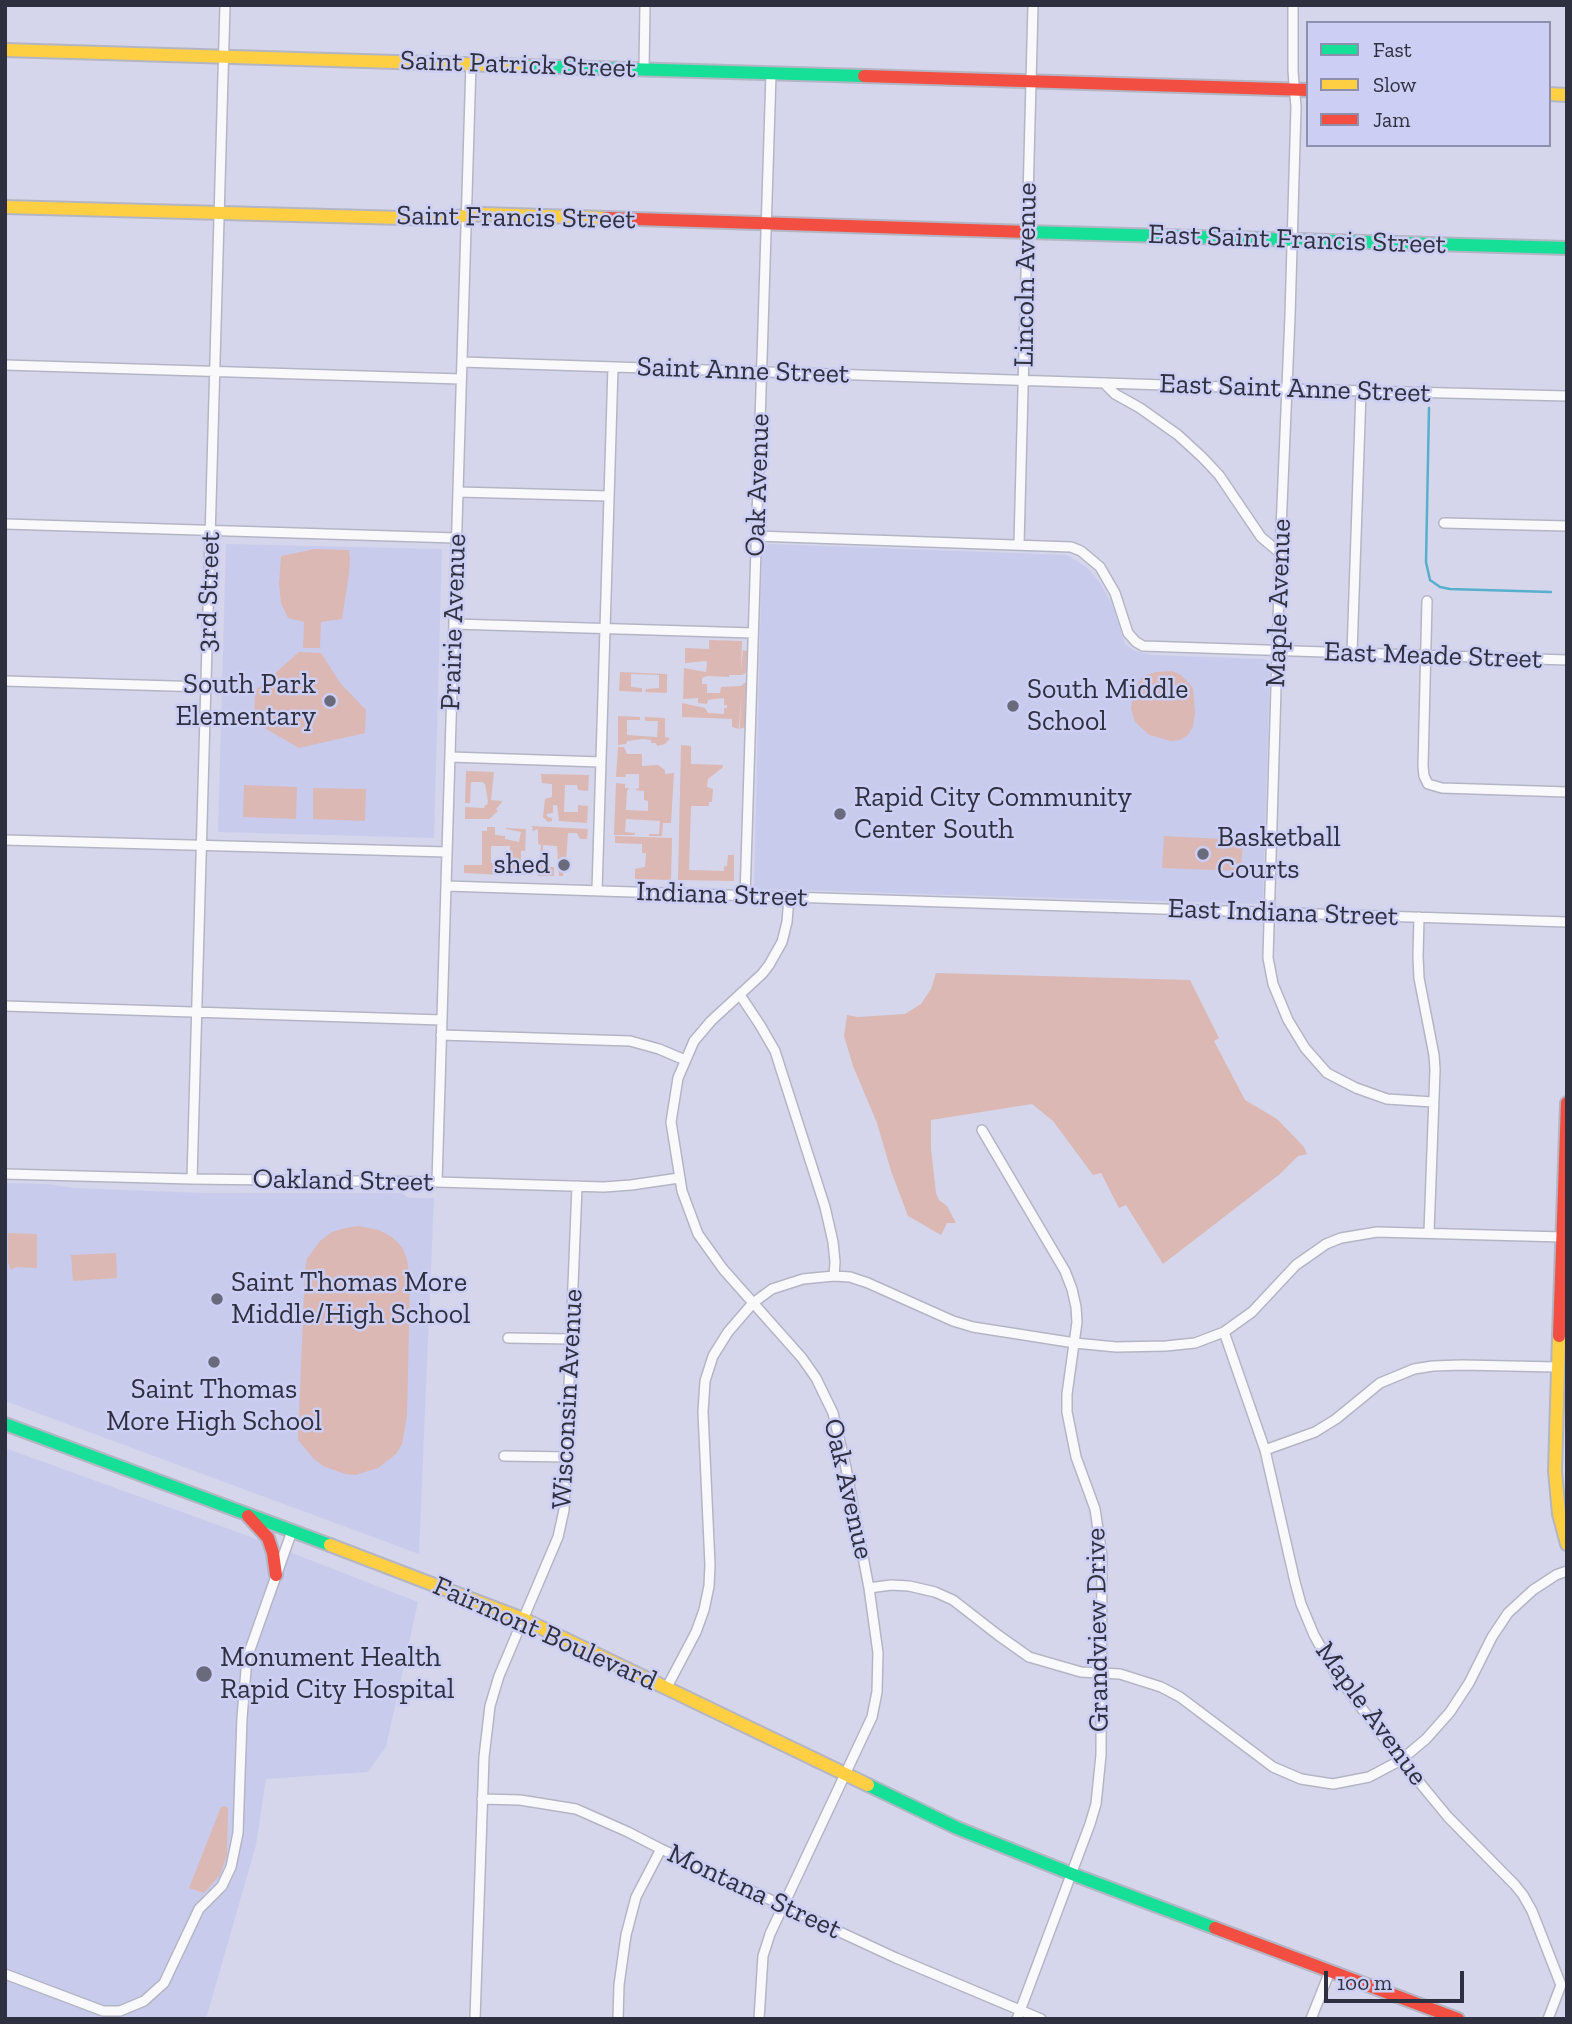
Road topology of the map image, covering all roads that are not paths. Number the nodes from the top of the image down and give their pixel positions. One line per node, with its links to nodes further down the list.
1 (225, 5): 6 (street, 3rd Street)
2 (645, 5): 8 (street)
3 (1033, 5): 10 (street, Lincoln Avenue)
4 (1293, 5): 11 (street, Maple Avenue)
5 (5, 50): 6 (street, Saint Patrick Street)
6 (223, 56): 7 (street, Saint Patrick Street); 14 (street, 3rd Street)
7 (471, 63): 8 (street, Saint Patrick Street); 15 (street, Prairie Avenue)
8 (644, 69): 9 (street, Saint Patrick Street)
9 (771, 74): 10 (street, Saint Patrick Street); 16 (street, Oak Avenue)
10 (1031, 81): 11 (street, Saint Patrick Street); 17 (street, Lincoln Avenue)
11 (1294, 90): 12 (street, Saint Patrick Street); 18 (street, Maple Avenue)
12 (1306, 90)
13 (5, 207): 14 (street, Saint Francis Street)
14 (219, 212): 15 (street, Saint Francis Street); 23 (street, 3rd Street)
15 (466, 214): 16 (street, Saint Francis Street); 20 (street, Prairie Avenue)
16 (766, 223): 17 (street, Saint Francis Street); 24 (street, Oak Avenue)
17 (1028, 232): 18 (street, East Saint Francis Street); 26 (street, Lincoln Avenue)
18 (1291, 241): 19 (street, East Saint Francis Street); 28 (street, Maple Avenue)
19 (1567, 248)
20 (462, 362): 22 (street, Saint Anne Street); 25 (street, Prairie Avenue)
21 (5, 365): 23 (street)
22 (613, 367): 24 (street, Saint Anne Street); 32 (street)
23 (215, 371): 25 (street); 36 (street, 3rd Street)
24 (761, 371): 26 (street, Saint Anne Street); 37 (street, Oak Avenue)
25 (461, 379): 31 (street, Prairie Avenue)
26 (1024, 380): 27 (street, East Saint Anne Street); 39 (street, Lincoln Avenue)
27 (1104, 383): 28 (street, East Saint Anne Street); 40 (street)
28 (1287, 389): 29 (street, East Saint Anne Street); 40 (street, Maple Avenue)
29 (1361, 391): 30 (street, East Saint Anne Street); 46 (street)
30 (1567, 396)
31 (458, 492): 32 (street); 38 (street, Prairie Avenue)
32 (609, 496): 43 (street)
33 (1444, 523): 35 (street)
34 (5, 524): 36 (street)
35 (1567, 526)
36 (211, 530): 38 (street); 50 (street, 3rd Street)
37 (756, 536): 39 (street, East Meade Street); 44 (street, Oak Avenue)
38 (456, 538): 42 (street, Prairie Avenue)
39 (1020, 544): 45 (street, East Meade Street)
40 (1280, 553): 45 (street, Maple Avenue)
41 (1427, 601): 47 (street)
42 (454, 624): 43 (street); 51 (street, Prairie Avenue)
43 (605, 629): 44 (street); 52 (street)
44 (753, 634): 59 (street, Oak Avenue)
45 (1279, 652): 46 (street, East Meade Street); 62 (street, Maple Avenue)
46 (1352, 653): 47 (street, East Meade Street)
47 (1426, 655): 48 (street, East Meade Street); 53 (street)
48 (1567, 660)
49 (5, 681): 50 (street)
50 (206, 687): 55 (street, 3rd Street)
51 (450, 757): 52 (street); 56 (street, Prairie Avenue)
52 (601, 762): 58 (street)
53 (1567, 792)
54 (5, 840): 55 (street)
55 (202, 845): 56 (street); 67 (street, 3rd Street)
56 (447, 852): 57 (street, Prairie Avenue)
57 (446, 886): 58 (street, Indiana Street); 68 (street, Prairie Avenue)
58 (597, 891): 59 (street, Indiana Street)
59 (745, 895): 60 (street, Indiana Street)
60 (789, 897): 61 (street, Indiana Street); 65 (street, Oak Avenue)
61 (999, 904): 62 (street, East Indiana Street)
62 (1270, 912): 63 (street, East Indiana Street); 71 (street, Maple Avenue)
63 (1419, 917): 64 (street, East Indiana Street); 71 (street)
64 (1567, 922)
65 (740, 995): 70 (street, Oak Avenue); 81 (street)
66 (5, 1006): 67 (street)
67 (196, 1012): 68 (street); 76 (street, 3rd Street)
68 (442, 1020): 69 (street, Prairie Avenue)
69 (441, 1035): 70 (street); 77 (street, Prairie Avenue)
70 (685, 1060): 75 (street, Oak Avenue)
71 (1433, 1102): 79 (street)
72 (1567, 1103): 80 (street)
73 (982, 1130): 86 (street, Grandview Drive)
74 (5, 1174): 76 (street, Oakland Street)
75 (679, 1178): 78 (street, Oakland Street); 82 (street, Oak Avenue)
76 (192, 1179): 77 (street, Oakland Street)
77 (437, 1182): 78 (street, Oakland Street)
78 (577, 1186): 85 (street, Wisconsin Avenue)
79 (1429, 1232): 80 (street); 83 (street)
80 (1564, 1237): 87 (street)
81 (834, 1276): 82 (street); 86 (street)
82 (753, 1303): 97 (street, Oak Avenue); 100 (street)
83 (1224, 1332): 86 (street); 89 (street, Maple Avenue)
84 (508, 1338): 85 (street)
85 (572, 1339): 91 (street, Wisconsin Avenue)
86 (1075, 1343): 99 (street, Grandview Drive)
87 (1558, 1367): 89 (street); 94 (street)
88 (5, 1424): 92 (street, Fairmont Boulevard)
89 (1265, 1450): 101 (street, Maple Avenue)
90 (504, 1456): 91 (street)
91 (568, 1457): 98 (street, Wisconsin Avenue)
92 (246, 1513): 93 (street, Fairmont Boulevard); 96 (street)
93 (292, 1531): 96 (street); 98 (street, Fairmont Boulevard)
94 (1567, 1544)
95 (1567, 1571): 101 (street)
96 (276, 1575): 108 (street)
97 (869, 1588): 99 (street); 102 (street, Oak Avenue)
98 (523, 1619): 100 (street, Fairmont Boulevard); 103 (street, Wisconsin Avenue)
99 (1101, 1673): 101 (street); 105 (street, Grandview Drive)
100 (667, 1687): 102 (street, Fairmont Boulevard)
101 (1401, 1760): 109 (street, Maple Avenue)
102 (845, 1774): 105 (street, Fairmont Boulevard); 106 (street, Oak Avenue)
103 (482, 1799): 104 (street, Montana Street); 111 (street, Wisconsin Avenue)
104 (660, 1849): 106 (street, Montana Street); 112 (street)
105 (1072, 1874): 107 (street, Fairmont Boulevard); 110 (street, Grandview Drive)
106 (783, 1904): 110 (street, Montana Street); 113 (street, Oak Avenue)
107 (1329, 1971): 115 (street); 116 (street, Fairmont Boulevard)
108 (5, 1974)
109 (1564, 1985): 117 (street, Maple Avenue)
110 (1018, 2015): 114 (street, Montana Street)
111 (475, 2019)
112 (618, 2019)
113 (759, 2019)
114 (1041, 2019)
115 (1311, 2019)
116 (1458, 2019)
117 (1548, 2019)

